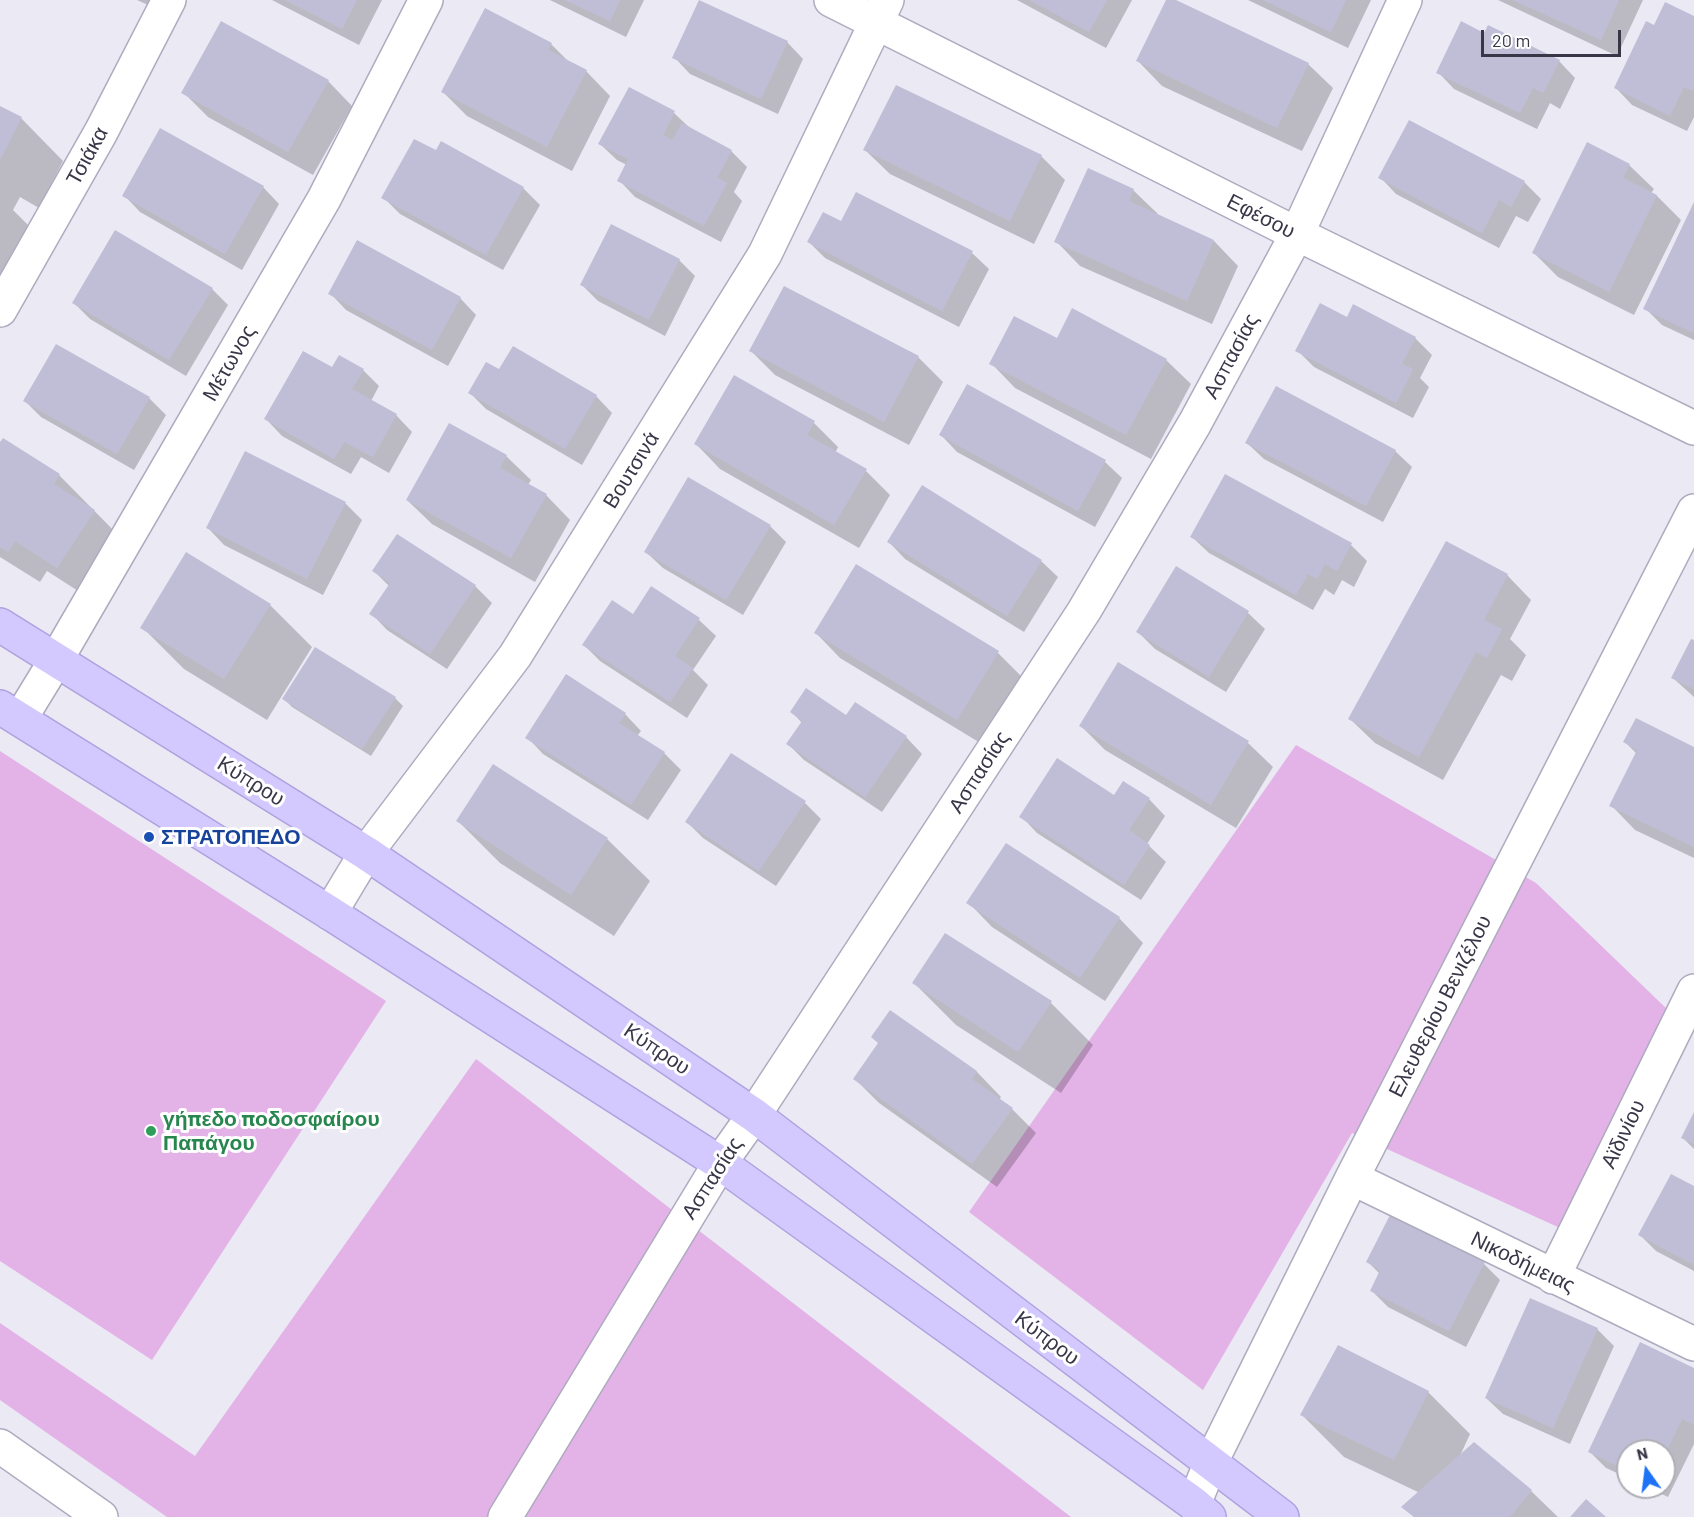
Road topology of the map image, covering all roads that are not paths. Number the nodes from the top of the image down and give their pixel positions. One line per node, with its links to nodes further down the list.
1 (169, 0): 7 (street, Τσιάκα)
2 (426, 0): 11 (street, Μέτωνος)
3 (831, 0): 5 (street, Εφέσου)
4 (1405, 0): 6 (street, Ασπασίας)
5 (881, 12): 6 (street, Εφέσου); 13 (street, Βουτσινά)
6 (1297, 234): 8 (street, Εφέσου); 16 (street, Ασπασίας)
7 (0, 310)
8 (1694, 428)
9 (1694, 511): 18 (street, Ελευθερίου Βενιζέλου)
10 (0, 625): 11 (street, Κύπρου)
11 (56, 660): 12 (street, Μέτωνος); 13 (street, Κύπρου)
12 (10, 713): 14 (street)
13 (366, 853): 14 (street, Βουτσινά); 16 (street, Κύπρου)
14 (330, 913): 17 (street)
15 (1694, 991): 19 (street, Αϊδινίου)
16 (754, 1115): 17 (street, Ασπασίας); 22 (street, Κύπρου)
17 (720, 1163): 23 (street); 25 (street, Ασπασίας)
18 (1352, 1178): 19 (street, Νικοδήμειας); 22 (street, Ελευθερίου Βενιζέλου)
19 (1553, 1277): 20 (street, Νικοδήμειας)
20 (1694, 1344)
21 (0, 1446): 24 (street)
22 (1211, 1462): 23 (street, Ελευθερίου Βενιζέλου); 26 (street, Κύπρου)
23 (1201, 1510)
24 (101, 1517)
25 (505, 1517)
26 (1282, 1517)

